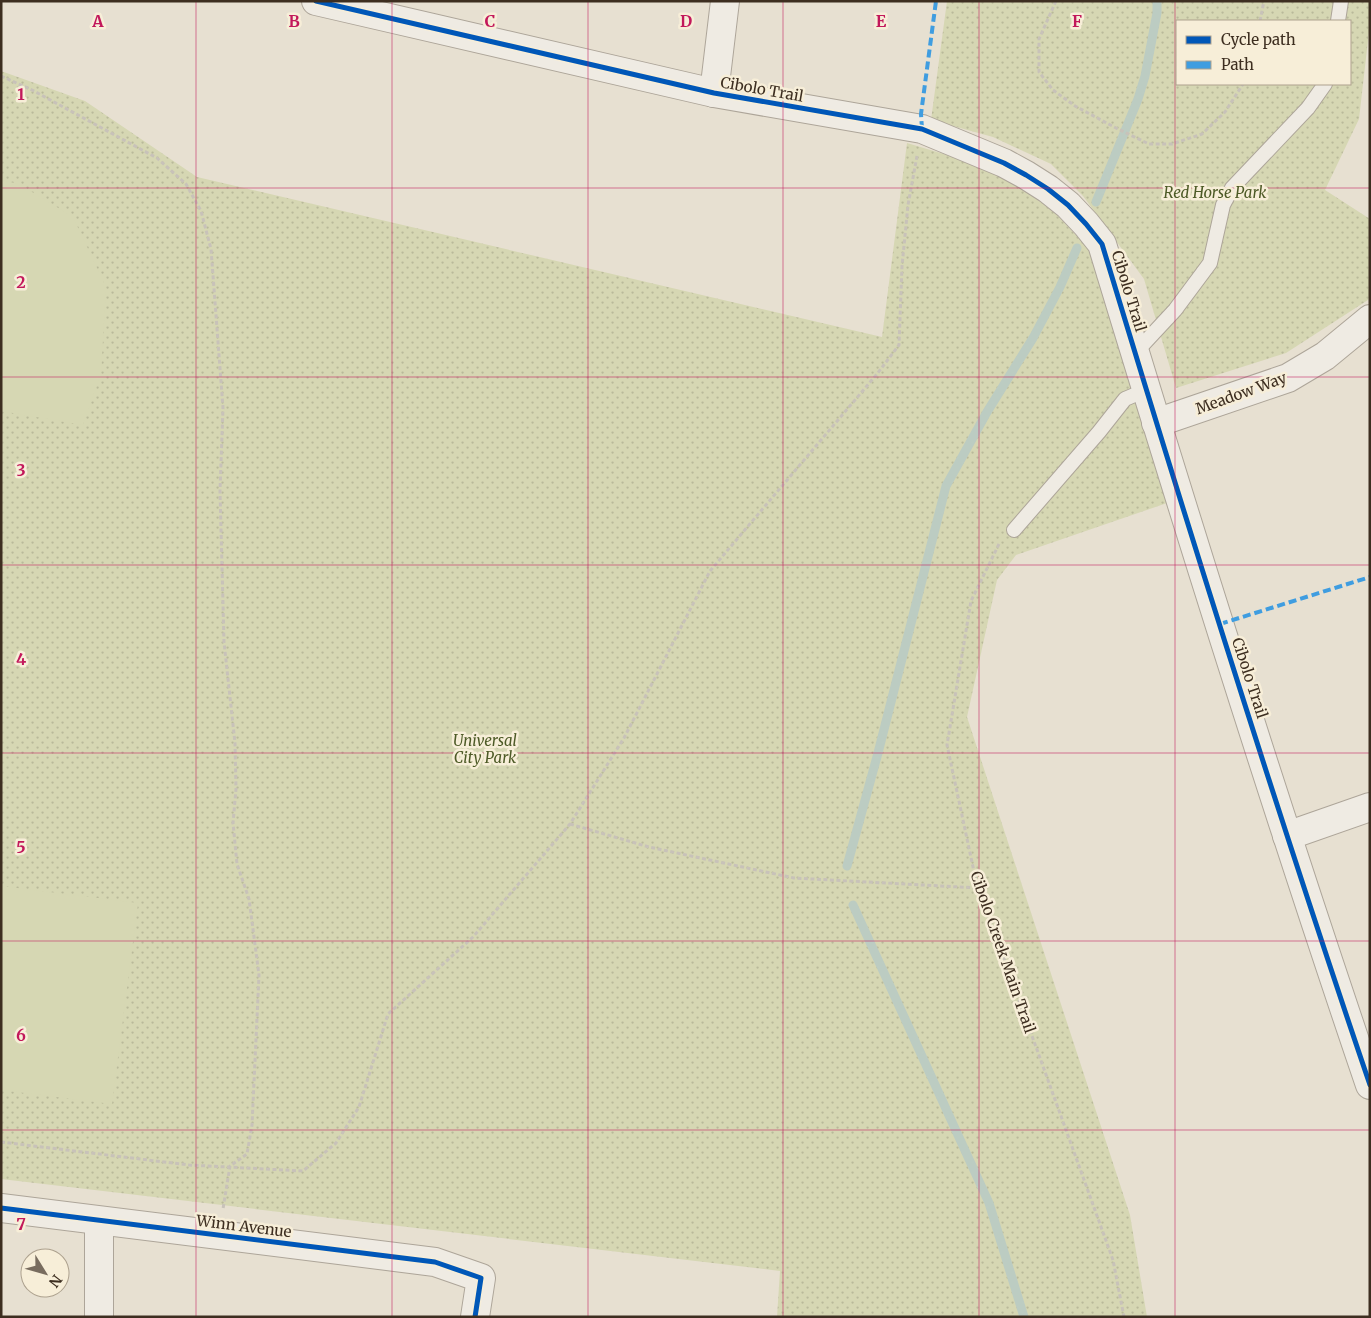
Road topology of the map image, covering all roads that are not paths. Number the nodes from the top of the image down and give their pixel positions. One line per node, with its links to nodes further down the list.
1 (316, 1): 4 (street, Cibolo Trail)
2 (725, 1): 7 (street)
3 (1341, 1): 5 (lane)
4 (401, 11): 7 (street, Cibolo Trail)
5 (1338, 20)
6 (1324, 85): 9 (lane)
7 (714, 93): 9 (street, Cibolo Trail)
8 (1370, 320): 11 (street, Meadow Way)
9 (1135, 352): 10 (street, Cibolo Trail)
10 (1146, 390): 11 (street, Cibolo Trail); 12 (lane)
11 (1156, 423): 14 (street, Cibolo Trail)
12 (1014, 530)
13 (1370, 807): 14 (street)
14 (1287, 836): 15 (street, Cibolo Trail)
15 (1370, 1085)
16 (1, 1208): 17 (street, Winn Avenue)
17 (98, 1221): 18 (street); 19 (street, Winn Avenue)
18 (99, 1317)
19 (475, 1317)

